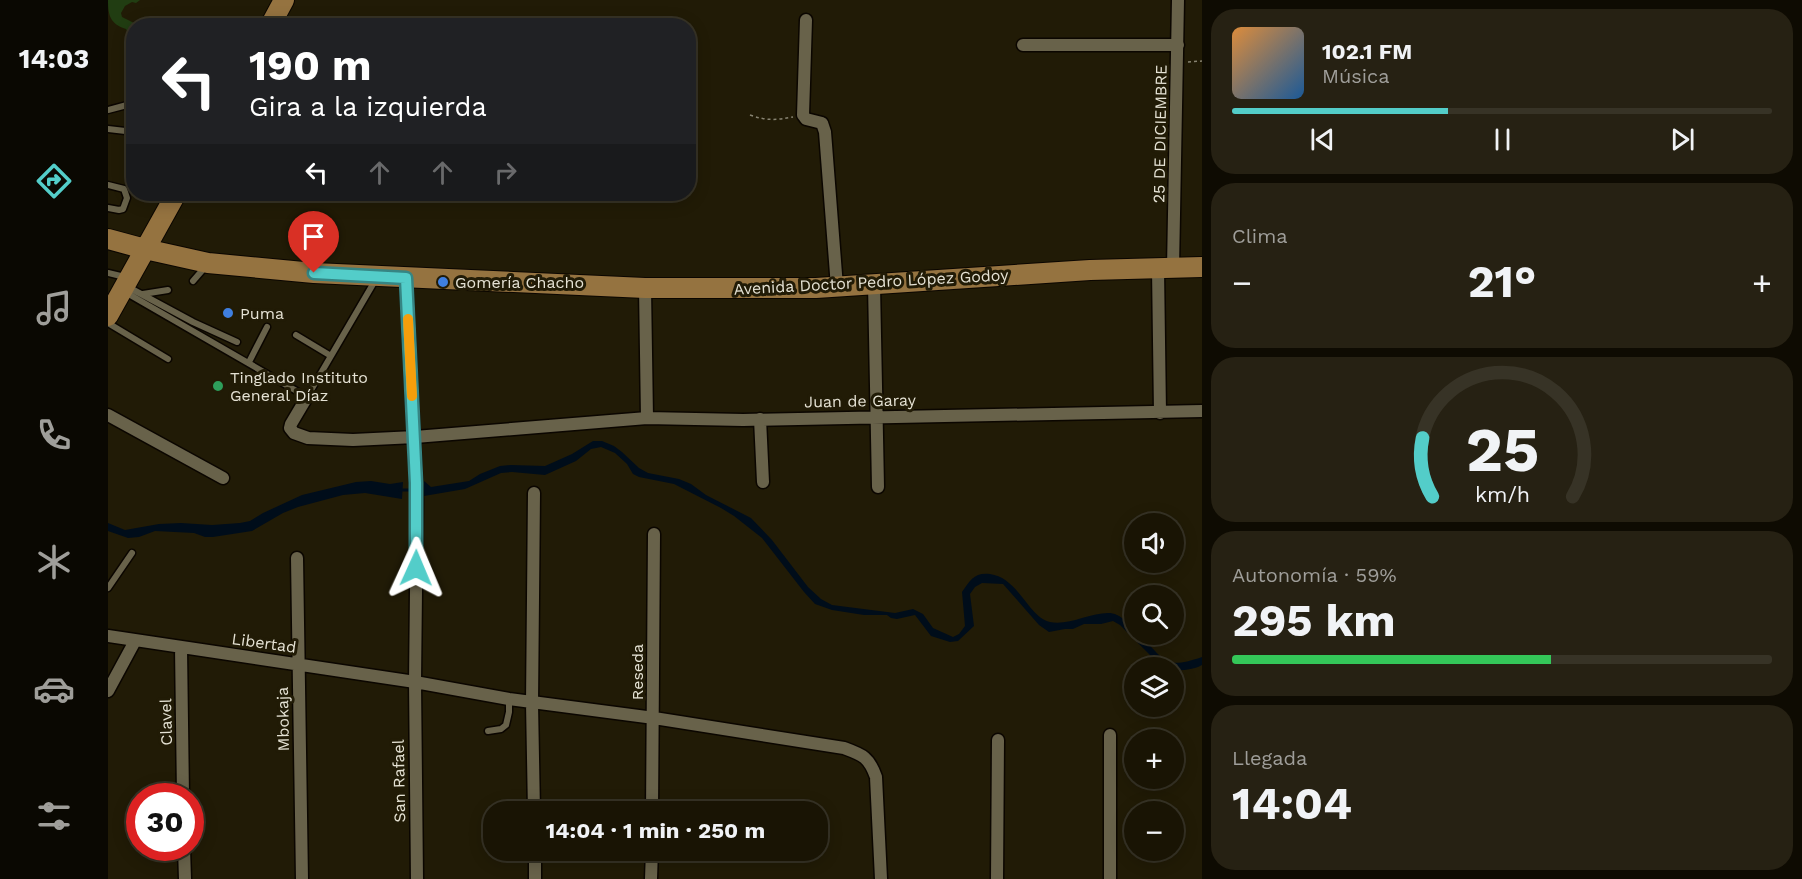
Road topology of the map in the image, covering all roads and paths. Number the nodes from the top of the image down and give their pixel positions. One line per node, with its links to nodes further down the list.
1 (284, 0): 3 (main road)
2 (1178, 0): 6 (street, 25 DE DICIEMBRE)
3 (274, 18)
4 (806, 20): 12 (street)
5 (1023, 45): 6 (street)
6 (1178, 45): 8 (street, 25 DE DICIEMBRE)
7 (1202, 61): 8 (path)
8 (1178, 62): 24 (street, 25 DE DICIEMBRE)
9 (126, 105): 10 (lane)
10 (108, 110)
11 (750, 115): 12 (path)
12 (803, 115): 31 (street)
13 (108, 129): 14 (lane)
14 (126, 131)
15 (108, 185): 16 (lane)
16 (126, 195)
17 (126, 201): 19 (lane)
18 (172, 201): 21 (main road)
19 (108, 208)
20 (108, 238): 21 (main road, Avenida Doctor Pedro López Godoy)
21 (146, 249): 22 (main road, Avenida Doctor Pedro López Godoy); 29 (main road)
22 (208, 263): 26 (main road, Avenida Doctor Pedro López Godoy); 28 (lane)
23 (1202, 267): 24 (main road, Avenida Doctor Pedro López Godoy)
24 (1165, 269): 30 (main road, Avenida Doctor Pedro López Godoy); 45 (street, 25 DE DICIEMBRE)
25 (108, 273): 29 (lane)
26 (378, 276): 27 (main road, Avenida Doctor Pedro López Godoy); 40 (lane)
27 (406, 278): 32 (main road, Avenida Doctor Pedro López Godoy); 50 (street, San Rafael)
28 (193, 281)
29 (125, 285): 34 (lane); 35 (main road); 42 (lane)
30 (874, 285): 31 (main road, Avenida Doctor Pedro López Godoy); 47 (street)
31 (837, 287): 32 (main road, Avenida Doctor Pedro López Godoy)
32 (645, 288): 48 (street)
33 (168, 290): 34 (lane)
34 (143, 294): 39 (lane)
35 (108, 316)
36 (108, 323): 41 (lane)
37 (267, 327): 42 (lane)
38 (296, 335): 40 (lane)
39 (237, 342)
40 (331, 356): 43 (lane)
41 (168, 359)
42 (249, 362): 43 (lane)
43 (307, 397): 50 (street, Juan de Garay)
44 (1202, 411): 45 (street, Juan de Garay)
45 (1160, 413): 47 (street, Juan de Garay)
46 (108, 415): 51 (street)
47 (877, 417): 49 (street, Juan de Garay); 53 (street)
48 (647, 418): 49 (street, Juan de Garay); 50 (street, Juan de Garay)
49 (760, 419): 52 (street)
50 (415, 437): 63 (street, San Rafael)
51 (223, 478)
52 (763, 482)
53 (878, 487)
54 (534, 493): 66 (street)
55 (654, 534): 67 (street, Reseda)
56 (132, 553): 58 (lane)
57 (297, 558): 62 (street, Mbokaja)
58 (108, 588)
59 (108, 636): 60 (street, Libertad)
60 (135, 641): 61 (street, Libertad); 64 (street)
61 (181, 648): 62 (street, Libertad); 71 (street, Clavel)
62 (298, 665): 63 (street, Libertad); 78 (street, Mbokaja)
63 (415, 682): 65 (street, Libertad); 79 (street, San Rafael)
64 (108, 691)
65 (509, 699): 66 (street, Libertad); 68 (lane)
66 (532, 703): 67 (street, Libertad); 72 (street)
67 (653, 718): 73 (street, Reseda); 82 (street, Libertad)
68 (488, 730)
69 (1110, 735): 84 (street)
70 (998, 740): 83 (street)
71 (183, 783)
72 (534, 801)
73 (652, 801)
74 (184, 861): 77 (street)
75 (535, 861): 80 (street)
76 (652, 861): 81 (street)
77 (185, 879)
78 (302, 879)
79 (417, 879)
80 (535, 879)
81 (651, 879)
82 (881, 879)
83 (997, 879)
84 (1110, 879)

